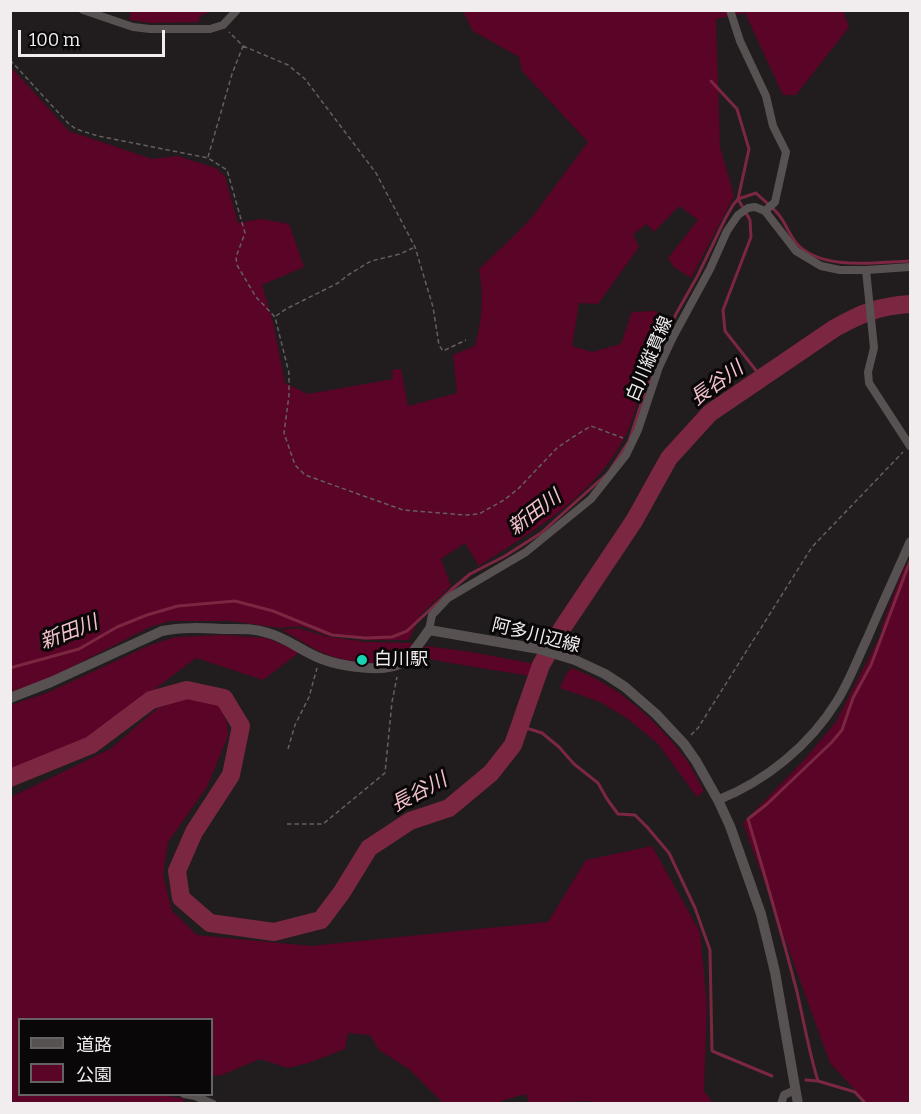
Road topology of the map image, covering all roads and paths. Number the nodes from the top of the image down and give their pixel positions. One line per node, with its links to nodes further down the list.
1 (83, 10): 4 (street)
2 (237, 10): 4 (street)
3 (730, 10): 8 (street)
4 (223, 25): 5 (path)
5 (243, 46): 7 (path); 9 (path)
6 (10, 60): 7 (path)
7 (208, 158): 12 (path)
8 (767, 209): 11 (street); 17 (street, 白川縦貫線)
9 (415, 247): 12 (path); 13 (path)
10 (910, 267): 11 (street)
11 (866, 270): 15 (street)
12 (275, 317): 14 (path)
13 (466, 340)
14 (627, 439)
15 (910, 446): 21 (path)
16 (910, 542): 23 (street)
17 (429, 630): 19 (main road); 21 (main road, 阿多川辺線)
18 (319, 658): 19 (main road); 20 (main road); 22 (path)
19 (400, 664): 24 (path)
20 (10, 699)
21 (684, 744): 23 (main road, 阿多川辺線)
22 (288, 749)
23 (718, 800): 25 (main road, 阿多川辺線)
24 (287, 824)
25 (795, 1090): 28 (street); 29 (main road, 阿多川辺線)
26 (195, 1096): 27 (street)
27 (213, 1104)
28 (781, 1104)
29 (798, 1104)

